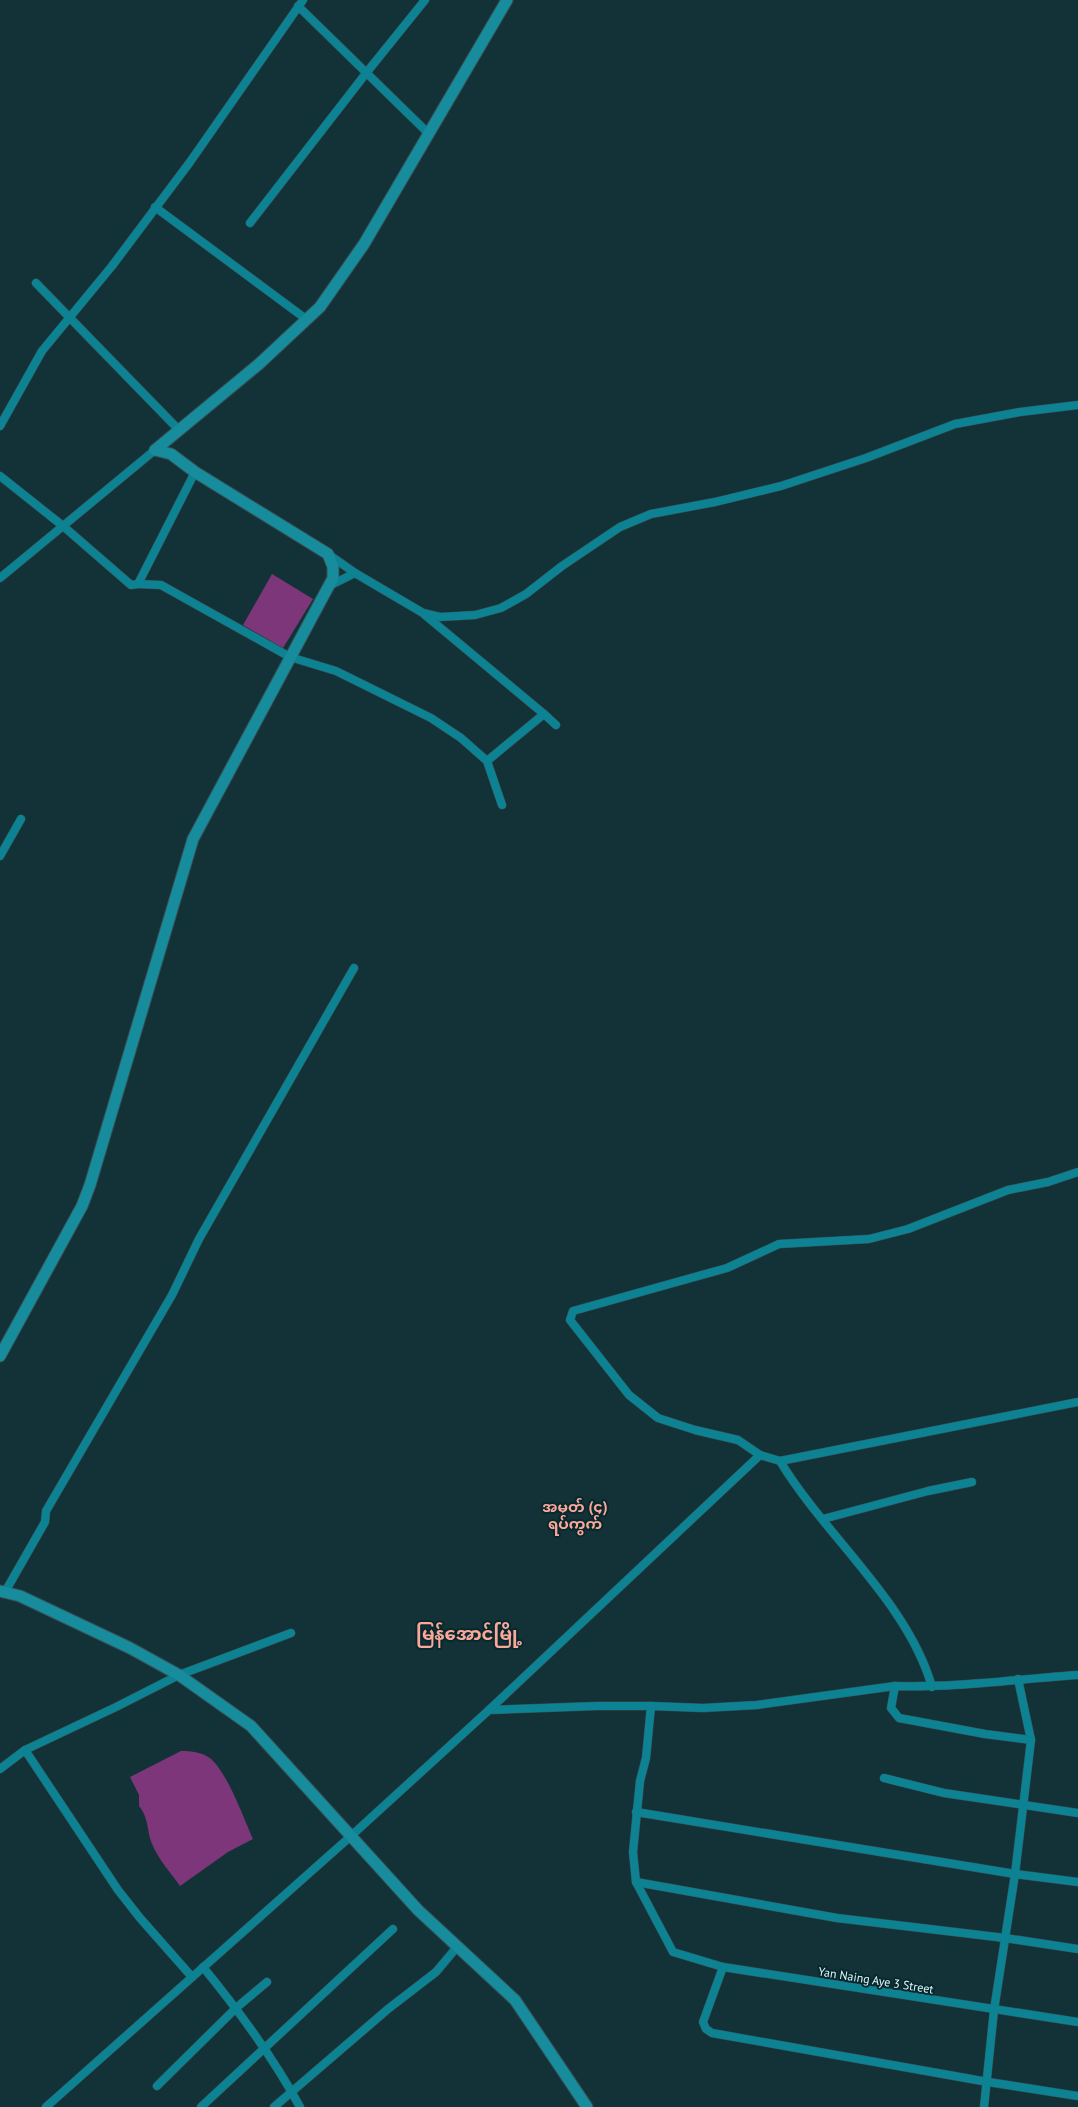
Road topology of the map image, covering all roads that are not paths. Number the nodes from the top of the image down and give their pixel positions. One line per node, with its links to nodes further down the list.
1 (425, 0): 4 (street)
2 (506, 0): 5 (street)
3 (301, 3): 4 (street); 6 (street)
4 (367, 72): 5 (street); 7 (street)
5 (428, 133): 10 (street)
6 (155, 207): 9 (street); 10 (street)
7 (250, 223)
8 (36, 283): 9 (street)
9 (71, 317): 12 (street); 13 (street)
10 (306, 319): 13 (street)
11 (1078, 405): 23 (street)
12 (0, 426)
13 (179, 430): 14 (street)
14 (155, 450): 15 (street); 17 (street)
15 (195, 472): 18 (street); 21 (street)
16 (0, 476): 17 (street)
17 (64, 526): 20 (street); 21 (street)
18 (328, 554): 19 (street); 22 (street)
19 (355, 573): 22 (street); 23 (street)
20 (0, 578)
21 (138, 584): 24 (street)
22 (331, 585): 24 (street)
23 (423, 613): 25 (street)
24 (290, 657): 27 (street); 33 (street)
25 (544, 714): 26 (street); 27 (street)
26 (556, 725)
27 (487, 761): 28 (street)
28 (502, 805)
29 (21, 819): 30 (street)
30 (0, 856)
31 (354, 968): 39 (street)
32 (1078, 1172): 35 (street)
33 (0, 1356)
34 (1078, 1402): 36 (street)
35 (760, 1455): 36 (street); 47 (street)
36 (780, 1461): 38 (street)
37 (972, 1482): 38 (street)
38 (823, 1519): 45 (street)
39 (2, 1592): 41 (street)
40 (291, 1633): 41 (street)
41 (179, 1675): 49 (street); 55 (street)
42 (1078, 1676): 43 (street)
43 (1018, 1679): 45 (street); 48 (street)
44 (895, 1686): 45 (street); 46 (street); 48 (street)
45 (932, 1687)
46 (651, 1706): 47 (street); 53 (street)
47 (489, 1710): 55 (street)
48 (1031, 1740): 52 (street)
49 (25, 1750): 50 (street); 65 (street)
50 (0, 1769)
51 (884, 1778): 52 (street)
52 (1023, 1805): 54 (street); 56 (street)
53 (636, 1812): 56 (street); 57 (street)
54 (1078, 1813)
55 (351, 1836): 61 (street); 64 (street)
56 (1015, 1874): 58 (street); 60 (street)
57 (636, 1882): 60 (street); 63 (street, Yan Naing Aye 3 Street)
58 (1078, 1882)
59 (393, 1929): 70 (street)
60 (1005, 1938): 62 (street); 68 (street)
61 (457, 1947): 73 (street); 79 (street)
62 (1078, 1949)
63 (722, 1967): 68 (street, Yan Naing Aye 3 Street); 71 (street)
64 (203, 1968): 65 (street); 67 (street)
65 (192, 1977): 75 (street)
66 (267, 1982): 67 (street)
67 (236, 2008): 70 (street); 72 (street)
68 (994, 2010): 69 (street, Yan Naing Aye 3 Street); 71 (street)
69 (1078, 2022)
70 (264, 2048): 73 (street); 76 (street)
71 (988, 2082): 74 (street); 80 (street)
72 (157, 2086)
73 (292, 2091): 77 (street); 78 (street)
74 (1078, 2096)
75 (46, 2107)
76 (201, 2107)
77 (274, 2107)
78 (300, 2107)
79 (587, 2107)
80 (984, 2107)

